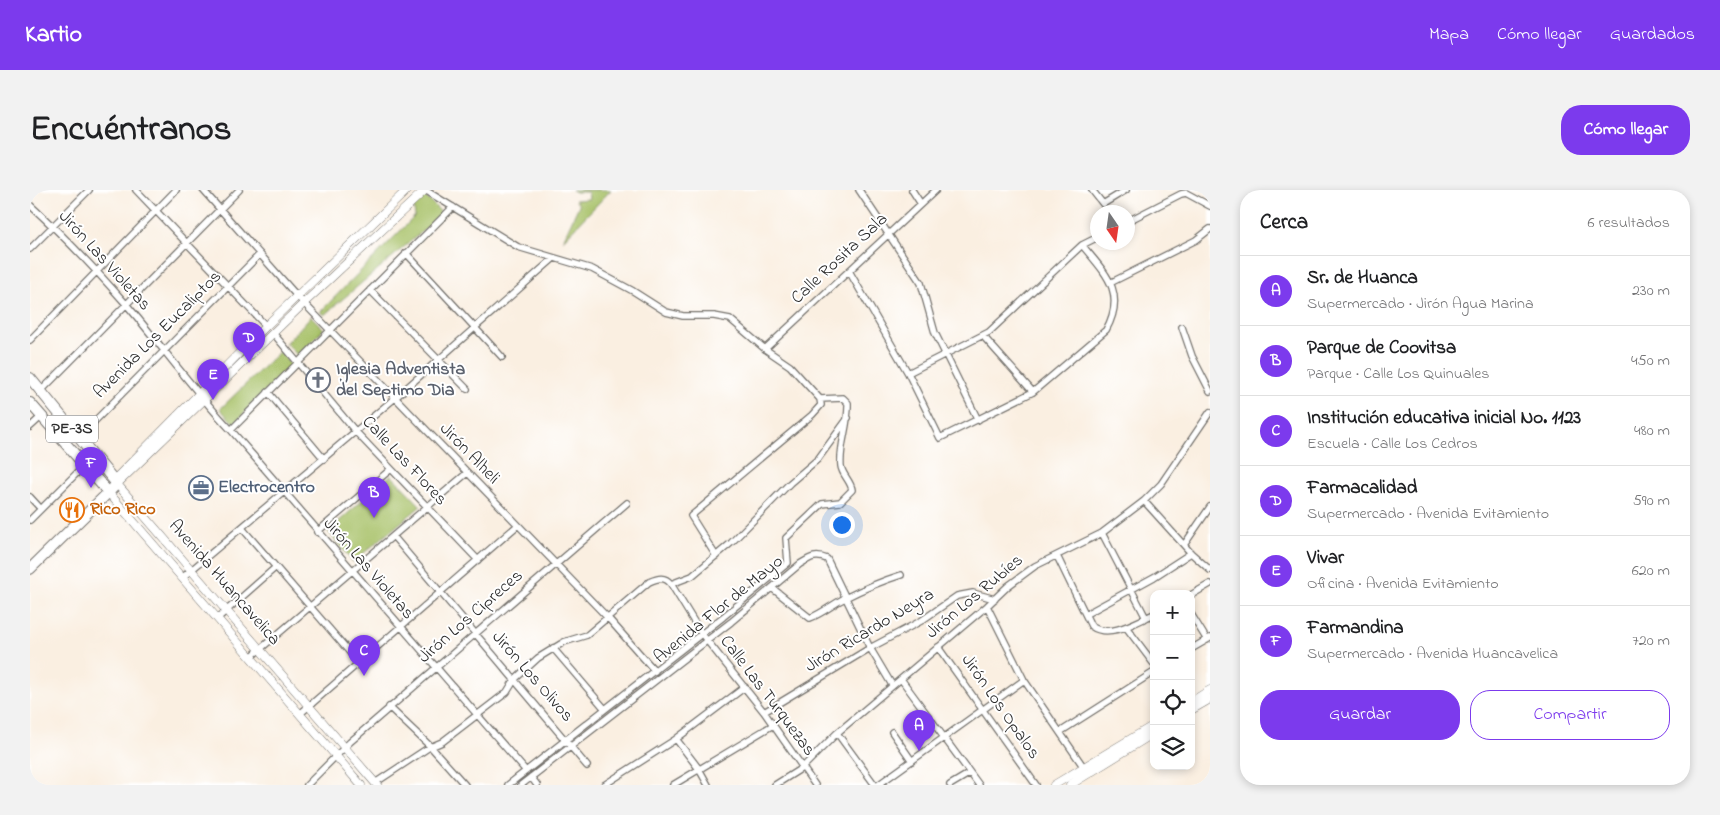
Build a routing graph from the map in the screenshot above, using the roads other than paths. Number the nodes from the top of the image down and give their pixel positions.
1 (89, 190) edge
2 (136, 190) edge
3 (176, 190) edge
4 (203, 190) edge
5 (239, 190) edge
6 (407, 190) edge
7 (425, 190) edge
8 (860, 190) edge
9 (912, 190) edge
10 (936, 190) edge
11 (1092, 190) edge
12 (1126, 190) edge
13 (921, 204) junction
14 (30, 205) edge
15 (1210, 206) edge
16 (453, 207) junction
17 (220, 209) junction
18 (156, 211) junction
19 (1135, 218) edge
20 (53, 226) junction
21 (1210, 229) edge
22 (889, 234) junction
23 (1090, 241) edge
24 (187, 243) junction
25 (1082, 245) junction
26 (30, 249) edge
27 (406, 253) junction
28 (260, 254) junction
29 (554, 258) junction
30 (849, 272) junction
31 (96, 273) junction
32 (1112, 282) junction
33 (228, 286) junction
34 (370, 290) junction
35 (297, 296) junction
36 (304, 303) junction
37 (126, 305) junction
38 (266, 326) junction
39 (1182, 327) dead end
40 (475, 328) junction
41 (329, 330) junction
42 (273, 333) junction
43 (983, 336) junction
44 (30, 340) edge
45 (765, 349) junction
46 (162, 352) junction
47 (944, 355) junction
48 (502, 357) dead end
49 (439, 360) junction
50 (297, 362) junction
51 (908, 373) junction
52 (30, 378) edge
53 (467, 388) dead end
54 (41, 391) junction
55 (1210, 391) edge
56 (268, 392) junction
57 (1033, 392) junction
58 (200, 397) junction
59 (395, 398) junction
60 (821, 400) junction
61 (30, 403) edge
62 (1210, 412) edge
63 (42, 416) junction
64 (849, 417) junction
65 (978, 420) junction
66 (30, 427) edge
67 (231, 430) junction
68 (356, 432) junction
69 (79, 437) junction
70 (324, 459) junction
71 (86, 464) junction
72 (391, 469) junction
73 (467, 472) junction
74 (115, 482) junction
75 (105, 493) junction
76 (283, 493) junction
77 (30, 497) edge
78 (1144, 501) junction
79 (627, 503) dead end
80 (427, 507) junction
81 (1210, 507) edge
82 (41, 509) junction
83 (30, 520) edge
84 (518, 525) junction
85 (242, 528) junction
86 (317, 532) junction
87 (1102, 533) junction
88 (393, 536) junction
89 (1184, 545) junction
90 (1191, 553) junction
91 (716, 556) junction
92 (1057, 556) junction
93 (478, 560) junction
94 (555, 564) junction
95 (276, 567) junction
96 (30, 569) edge
97 (1210, 570) edge
98 (192, 571) junction
99 (351, 572) junction
100 (901, 575) dead end
101 (183, 577) junction
102 (671, 584) junction
103 (1210, 584) edge
104 (772, 588) junction
105 (1131, 589) junction
106 (440, 592) junction
107 (1195, 593) edge
108 (845, 598) junction
109 (995, 599) junction
110 (987, 606) junction
111 (310, 607) junction
112 (226, 612) junction
113 (1086, 614) junction
114 (1150, 616) edge
115 (218, 618) junction
116 (608, 618) junction
117 (1146, 618) junction
118 (1195, 620) edge
119 (1126, 627) junction
120 (400, 628) junction
121 (701, 633) junction
122 (476, 634) junction
123 (1209, 639) edge
124 (707, 640) junction
125 (938, 647) junction
126 (1195, 647) edge
127 (553, 648) junction
128 (870, 648) junction
129 (260, 650) junction
130 (252, 656) junction
131 (1150, 659) edge
132 (359, 663) junction
133 (435, 669) junction
134 (654, 671) junction
135 (1150, 675) edge
136 (515, 679) junction
137 (901, 679) junction
138 (1024, 680) junction
139 (892, 686) junction
140 (745, 687) junction
141 (1210, 690) edge
142 (1195, 699) edge
143 (1210, 699) edge
144 (309, 706) junction
145 (389, 707) junction
146 (1195, 708) edge
147 (605, 709) junction
148 (984, 709) junction
149 (764, 712) junction
150 (301, 713) junction
151 (476, 716) junction
152 (773, 725) junction
153 (1150, 728) edge
154 (892, 732) dead end
155 (1060, 732) junction
156 (837, 733) junction
157 (1150, 736) edge
158 (945, 737) junction
159 (676, 739) junction
160 (567, 740) junction
161 (345, 746) junction
162 (571, 746) junction
163 (431, 747) junction
164 (337, 756) junction
165 (912, 760) junction
166 (587, 766) dead end
167 (802, 768) junction
168 (699, 769) junction
169 (1086, 770) junction
170 (526, 771) junction
171 (970, 773) junction
172 (531, 777) junction
173 (376, 784) edge
174 (307, 785) edge
175 (361, 785) edge
176 (465, 785) edge
177 (508, 785) edge
178 (521, 785) edge
179 (537, 785) edge
180 (604, 785) edge
181 (673, 785) edge
182 (708, 785) edge
183 (775, 785) edge
184 (815, 785) edge
185 (877, 785) edge
186 (950, 785) edge
187 (978, 785) edge
188 (1036, 785) edge
189 (1054, 785) edge
190 (1070, 785) edge

1 - 20 street
2 - 18 street
3 - 18 street
4 - 17 street, Jirón Alheli
5 - 17 street
6 - 35 main road
7 - 16 street
7 - 36 main road
8 - 22 street
9 - 13 street
10 - 13 street, Calle Rosita Sala
11 - 12 street
13 - 22 street, Calle Rosita Sala
14 - 20 street, Jirón Las Violetas
15 - 19 street
16 - 27 street
16 - 29 street
17 - 24 street
17 - 28 street, Jirón Alheli
18 - 24 street
18 - 31 street
20 - 26 street
20 - 31 street, Jirón Las Violetas
21 - 32 street
22 - 30 street, Calle Rosita Sala
22 - 47 street
23 - 25 street
24 - 33 street
24 - 37 street
25 - 32 street
25 - 43 street
27 - 34 street
27 - 40 street
28 - 33 street, Avenida Los Eucaliptos
28 - 35 street, Jirón Alheli
29 - 40 street
29 - 45 street
30 - 45 street, Calle Rosita Sala
30 - 51 street
31 - 37 street, Jirón Las Violetas
31 - 44 street
32 - 57 street
33 - 38 street
33 - 46 street, Avenida Los Eucaliptos
34 - 41 street
34 - 49 street
35 - 36 street, Jirón Alheli
35 - 38 main road
36 - 41 street, Jirón Alheli
36 - 42 main road
37 - 46 street, Jirón Las Violetas
37 - 54 street
38 - 58 main road
39 - 55 street
40 - 48 street
40 - 49 street
41 - 50 street
41 - 59 street, Jirón Alheli
42 - 50 street, Calle Las Flores
42 - 58 main road
43 - 47 street
43 - 57 street
45 - 60 street
46 - 58 street, Jirón Las Violetas
46 - 69 street, Avenida Los Eucaliptos
47 - 51 street
47 - 65 street
49 - 53 street
49 - 59 street
50 - 56 street
50 - 68 street, Calle Las Flores
51 - 65 street
52 - 54 highway, Avenida Huancavelica / PE-3S
54 - 69 highway, Avenida Huancavelica / PE-3S
56 - 67 street
56 - 70 street
57 - 65 street
58 - 67 street, Jirón Las Violetas
58 - 74 main road
59 - 68 street
59 - 73 street, Jirón Alheli
60 - 64 street
60 - 91 street
61 - 63 highway, Avenida Huancavelica / PE-3S
62 - 78 street, Jirón Los Rubíes
63 - 66 street
63 - 71 highway, Avenida Huancavelica / PE-3S
64 - 91 street
64 - 121 street, Avenida Flor de Mayo
67 - 76 street, Jirón Las Violetas
68 - 70 street
68 - 72 street, Calle Las Flores
69 - 74 highway, Avenida Huancavelica / PE-3S
70 - 76 street
71 - 75 highway, Avenida Huancavelica / PE-3S
71 - 82 street
72 - 80 street, Calle Las Flores
72 - 86 street
73 - 80 street
73 - 84 street, Jirón Alheli
74 - 75 highway
74 - 98 main road, Avenida Huancavelica
75 - 96 highway
75 - 101 main road, Avenida Huancavelica
76 - 85 street
76 - 86 street, Jirón Las Violetas
77 - 82 street
78 - 87 street, Jirón Los Rubíes
78 - 89 street
79 - 94 street, Jirón Los Cipreces
80 - 88 street
80 - 93 street, Calle Las Flores
81 - 89 street
82 - 83 street
84 - 93 street
84 - 94 street, Jirón Alheli
85 - 95 street
85 - 98 street
86 - 99 street, Jirón Las Violetas
87 - 92 street, Jirón Los Rubíes
87 - 105 street
88 - 99 street
88 - 106 street, Jirón Los Olivos
89 - 90 street
90 - 97 street
90 - 105 street
91 - 102 street
92 - 109 street, Jirón Los Rubíes
92 - 113 street
93 - 106 street
94 - 116 street, Jirón Alheli
94 - 122 street, Jirón Los Cipreces
95 - 111 street
95 - 112 street
98 - 101 street
98 - 112 main road, Avenida Huancavelica
99 - 111 street
99 - 120 street, Jirón Las Violetas
100 - 108 street
101 - 115 main road, Avenida Huancavelica
102 - 116 street, Calle Las Turquezas
102 - 121 street, Calle Las Turquezas
103 - 107 street
104 - 108 street
104 - 108 street, Avenida Flor de Mayo
104 - 124 street, Avenida Flor de Mayo
105 - 113 street
105 - 117 street
106 - 120 street
106 - 122 street, Jirón Los Olivos
108 - 128 street, Avenida Flor de Mayo
109 - 110 street, Jirón Los Rubíes
109 - 128 street, Jirón Ricardo Neyra
110 - 125 street, Jirón Los Rubíes
110 - 138 street
111 - 129 street
111 - 132 street
112 - 115 street
112 - 129 main road, Avenida Huancavelica
113 - 119 street
114 - 117 street
115 - 130 main road, Avenida Huancavelica
116 - 127 street
116 - 134 street, Jirón Alheli
117 - 119 street
118 - 123 street
119 - 131 street
120 - 132 street
120 - 133 street, Jirón Las Violetas
121 - 124 street, Calle Las Turquezas
121 - 134 street, Avenida Flor de Mayo
122 - 133 street, Jirón Los Cipreces
122 - 136 street, Jirón Los Olivos
123 - 126 street
124 - 140 street, Calle Las Turquezas
124 - 162 street, Avenida Flor de Mayo
125 - 137 street, Jirón Los Rubíes
125 - 148 street, Jirón Los Opalos
127 - 136 street
127 - 147 street
128 - 139 street, Avenida Flor de Mayo
128 - 149 street, Jirón Ricardo Neyra
129 - 130 street
129 - 144 main road, Avenida Huancavelica
130 - 150 main road, Avenida Huancavelica
132 - 144 street
133 - 145 street, Jirón Los Cipreces
133 - 151 street, Jirón Las Violetas
134 - 147 street, Avenida Flor de Mayo
135 - 155 street
136 - 151 street
136 - 160 street, Jirón Los Olivos
137 - 139 street, Jirón Los Rubíes
137 - 158 street
138 - 148 street
138 - 155 street
139 - 156 street, Jirón Los Rubíes
140 - 149 street, Calle Las Turquezas
140 - 159 street
141 - 142 main road
143 - 146 main road
144 - 150 street
144 - 161 main road, Avenida Huancavelica
145 - 161 street, Jirón Los Cipreces
145 - 163 street
147 - 160 street, Avenida Flor de Mayo
148 - 158 street
148 - 188 street, Jirón Los Opalos
149 - 152 street, Calle Las Turquezas
150 - 164 main road, Avenida Huancavelica
151 - 163 street
151 - 170 street, Jirón Las Violetas
152 - 167 street, Calle Las Turquezas
152 - 168 street
153 - 169 main road
154 - 165 street
155 - 169 street
156 - 167 street, Jirón Los Rubíes
156 - 185 street
157 - 169 main road
158 - 165 street
158 - 171 street
159 - 168 street
159 - 180 street
160 - 162 street, Jirón Los Olivos
160 - 170 street, Avenida Flor de Mayo
161 - 164 street, Jirón Los Cipreces
161 - 173 main road, Avenida Huancavelica
162 - 166 street, Jirón Los Olivos
162 - 172 street, Avenida Flor de Mayo
163 - 173 street
163 - 176 street
164 - 174 street, Jirón Los Cipreces
164 - 175 main road, Avenida Huancavelica
165 - 185 street
167 - 183 street, Jirón Los Rubíes
167 - 184 street, Calle Las Turquezas
168 - 181 street
168 - 182 street
169 - 189 main road
169 - 190 main road
170 - 177 street, Avenida Flor de Mayo
171 - 186 street
171 - 187 street
172 - 178 street, Avenida Flor de Mayo
172 - 179 street

